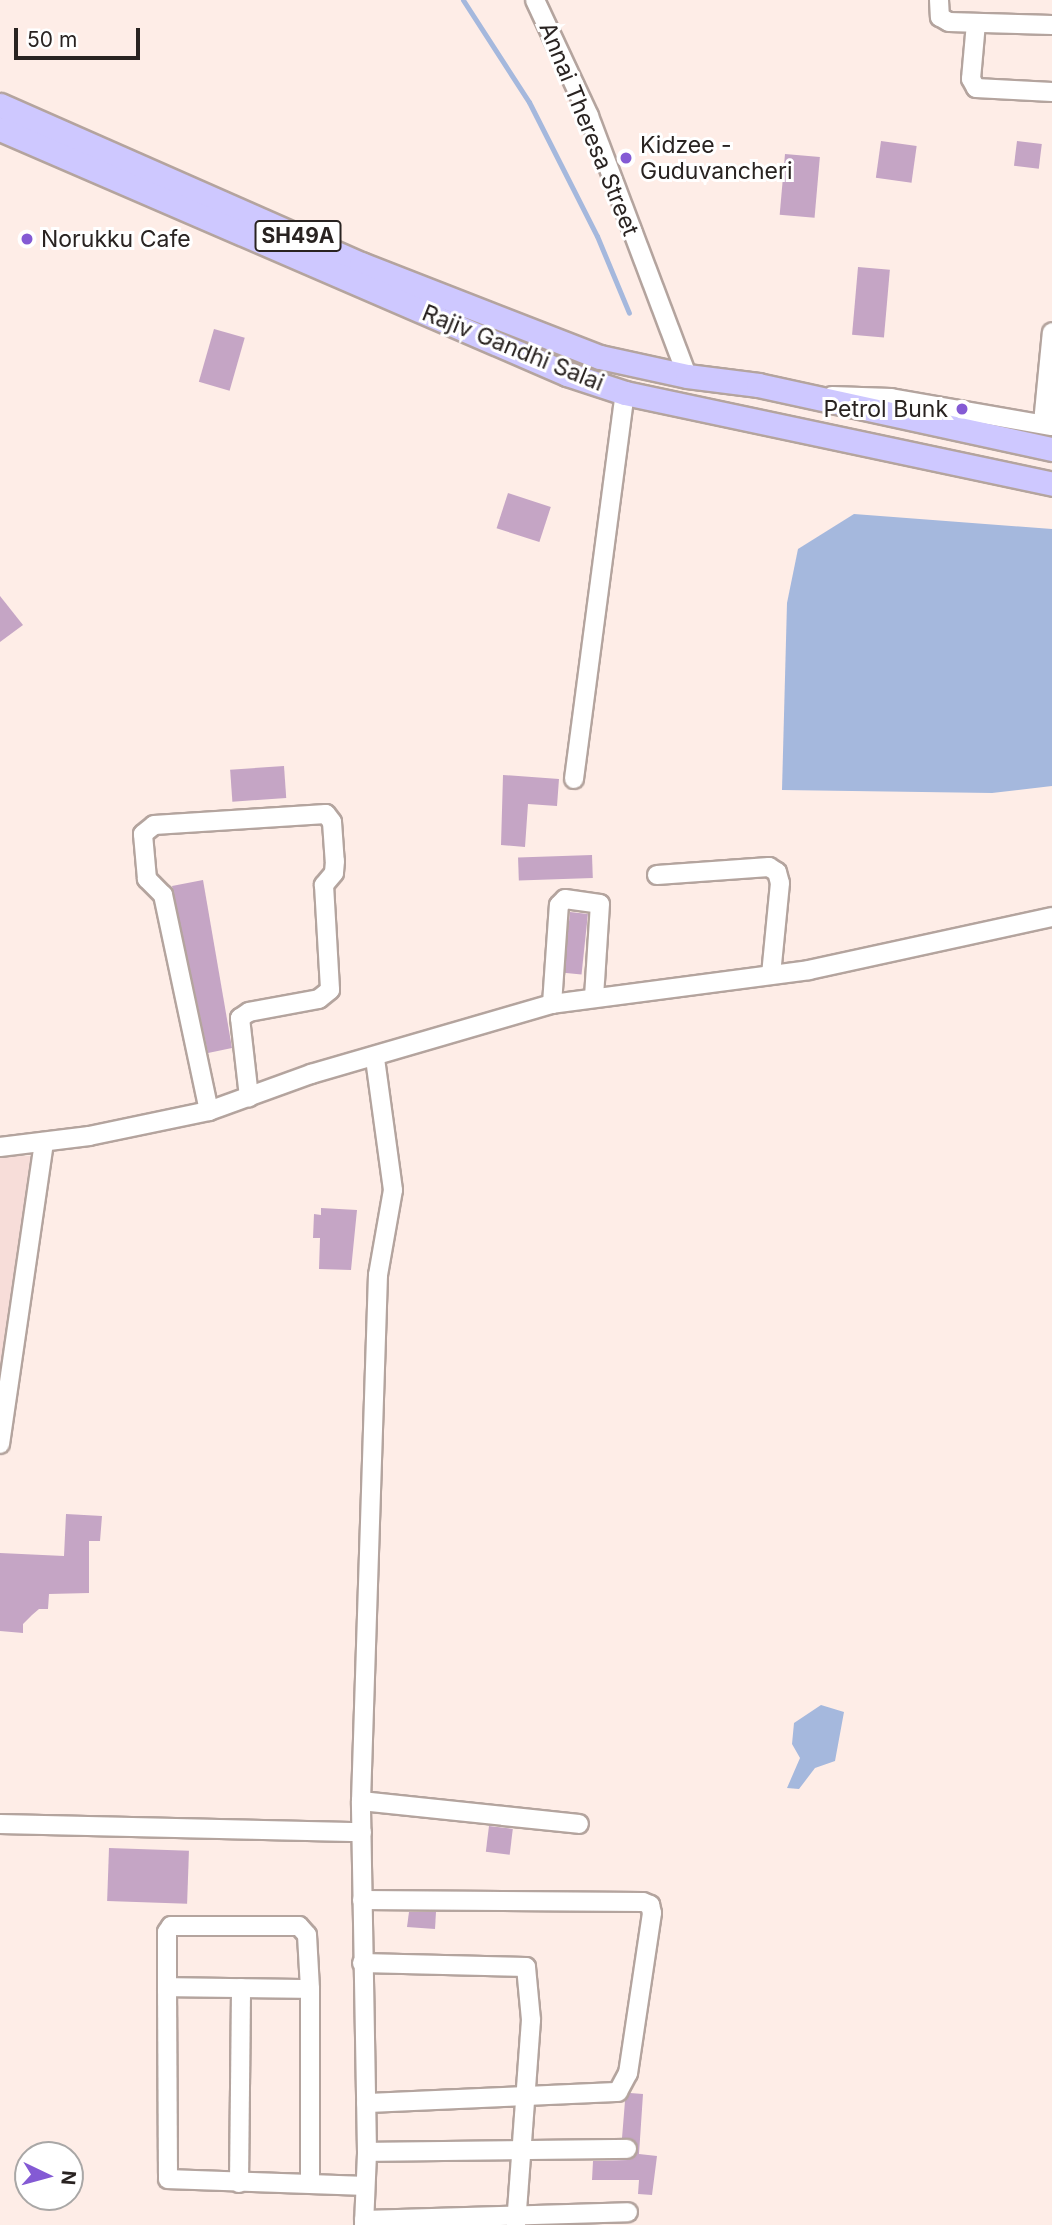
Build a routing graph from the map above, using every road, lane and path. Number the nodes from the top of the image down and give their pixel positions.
1 (535, 0) edge
2 (939, 0) edge
3 (976, 23) junction
4 (1052, 25) edge
5 (1052, 92) edge
6 (0, 105) edge
7 (0, 130) edge
8 (346, 268) junction
9 (1052, 332) edge
10 (687, 376) junction
11 (610, 388) junction
12 (818, 398) junction
13 (1048, 424) edge
14 (1052, 449) edge
15 (1052, 484) edge
16 (574, 779) dead end
17 (657, 876) dead end
18 (1052, 917) edge
19 (771, 974) junction
20 (594, 997) junction
21 (552, 1004) junction
22 (375, 1058) junction
23 (249, 1097) junction
24 (209, 1111) junction
25 (44, 1142) junction
26 (0, 1147) edge
27 (0, 1444) edge
28 (361, 1801) junction
29 (0, 1824) edge
30 (579, 1824) dead end
31 (362, 1832) junction
32 (362, 1900) junction
33 (362, 1963) junction
34 (167, 1987) junction
35 (241, 1989) junction
36 (310, 1989) junction
37 (524, 2098) junction
38 (366, 2103) junction
39 (520, 2149) junction
40 (627, 2149) dead end
41 (367, 2152) junction
42 (239, 2183) junction
43 (310, 2183) junction
44 (365, 2186) junction
45 (628, 2212) dead end
46 (516, 2220) edge
47 (364, 2222) edge

1 - 10 street, Annai Theresa Street
2 - 3 street
3 - 4 street
3 - 5 street
6 - 8 main road, Rajiv Gandhi Salai / SH49A
7 - 8 main road, Rajiv Gandhi Salai / SH49A
8 - 10 main road, Rajiv Gandhi Salai / SH49A
8 - 11 main road, Rajiv Gandhi Salai / SH49A
9 - 13 street
10 - 12 main road, Rajiv Gandhi Salai / SH49A
11 - 15 main road, Rajiv Gandhi Salai / SH49A
11 - 16 street
12 - 13 street
12 - 14 main road, Rajiv Gandhi Salai / SH49A
17 - 19 street
18 - 19 street
19 - 20 street
20 - 21 street
20 - 21 street
21 - 22 street
22 - 23 street
22 - 28 street
23 - 24 street
23 - 24 street
24 - 25 street
25 - 26 street
25 - 27 street
28 - 30 street
28 - 31 street
29 - 31 street
31 - 32 street
32 - 33 street
32 - 37 street
33 - 37 street
33 - 38 street
34 - 35 street
34 - 36 street
34 - 42 street
35 - 36 street
35 - 42 street
36 - 43 street
37 - 38 street
37 - 39 street
38 - 41 street
39 - 40 street
39 - 41 street
39 - 46 street
41 - 44 street
42 - 43 street
43 - 44 street
44 - 47 street
45 - 46 street
46 - 47 street

